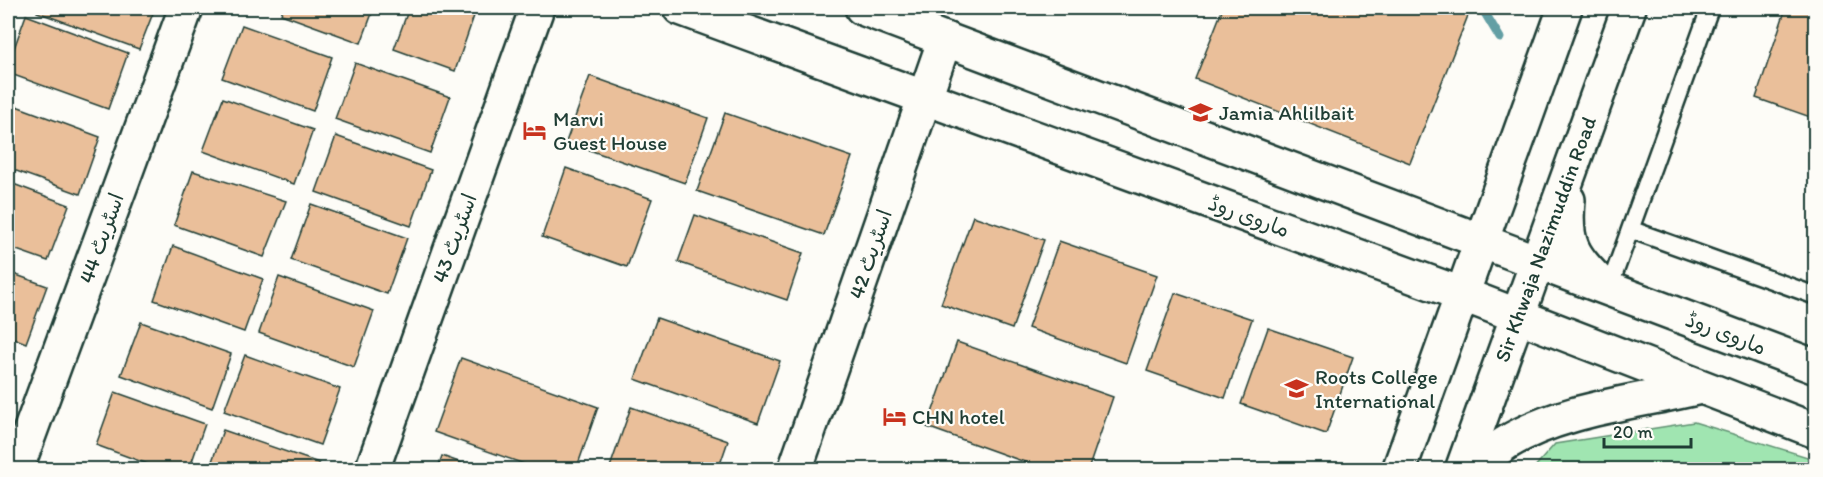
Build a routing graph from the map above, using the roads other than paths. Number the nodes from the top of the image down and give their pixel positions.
1 (186, 8) edge
2 (537, 8) edge
3 (680, 8) edge
4 (862, 8) edge
5 (1565, 8) edge
6 (1629, 8) edge
7 (1710, 8) edge
8 (945, 39) junction
9 (926, 97) junction
10 (1570, 168) junction
11 (1632, 230) junction
12 (1483, 242) junction
13 (1539, 262) junction
14 (1606, 287) junction
15 (1464, 295) junction
16 (1815, 296) edge
17 (1517, 318) junction
18 (1815, 367) edge
19 (1700, 387) junction
20 (1815, 431) edge
21 (16, 470) edge
22 (372, 470) edge
23 (795, 470) edge
24 (1399, 470) edge
25 (1462, 470) edge
26 (1473, 470) edge

1 - 21 street, اسٹریٹ 44
2 - 22 street, اسٹریٹ 43
3 - 9 street, ماروی روڈ
4 - 8 street, ماروی روڈ
5 - 12 street
6 - 10 street, Sir Khwaja Nazimuddin Road
7 - 11 lane
8 - 9 street, اسٹریٹ 42
8 - 12 street, ماروی روڈ
9 - 15 street, ماروی روڈ
9 - 23 street, اسٹریٹ 42
10 - 13 street, Sir Khwaja Nazimuddin Road
10 - 14 street
11 - 14 lane
11 - 16 lane
12 - 13 street, ماروی روڈ
12 - 15 street
13 - 14 street, ماروی روڈ
13 - 17 street, Sir Khwaja Nazimuddin Road
14 - 18 street, ماروی روڈ
15 - 17 street, ماروی روڈ
15 - 24 street
17 - 19 street, ماروی روڈ
17 - 25 street, Sir Khwaja Nazimuddin Road
19 - 20 street, ماروی روڈ
19 - 26 street

